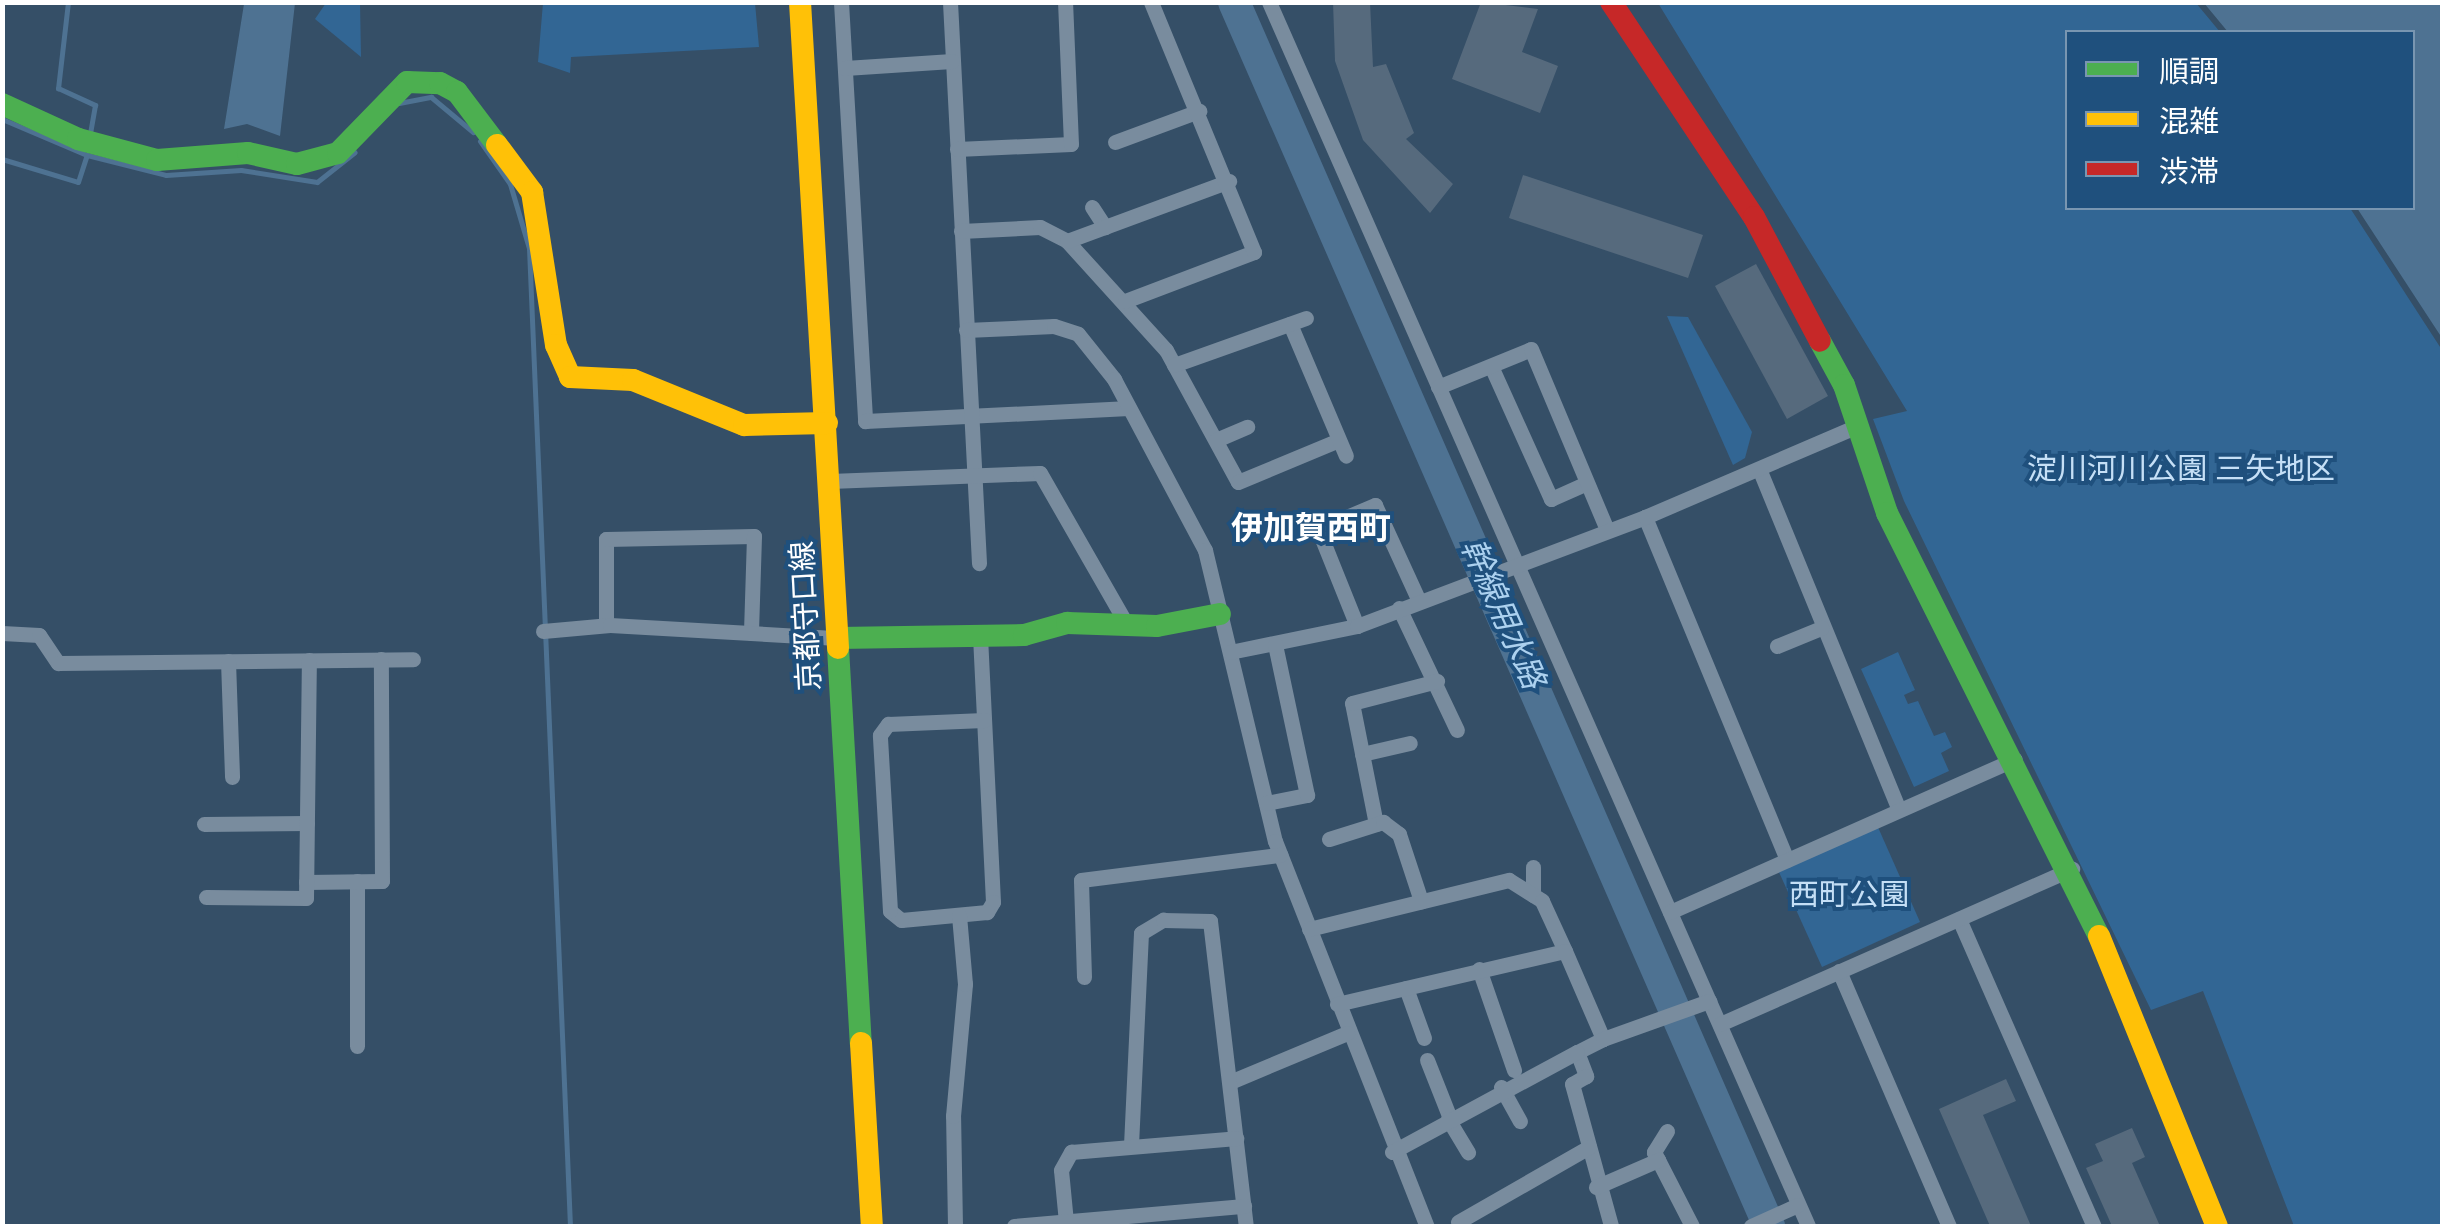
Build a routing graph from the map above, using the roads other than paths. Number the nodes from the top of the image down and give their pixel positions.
1 (800, 2) edge
2 (841, 2) edge
3 (950, 2) edge
4 (1065, 2) edge
5 (1151, 2) edge
6 (1270, 2) edge
7 (1611, 2) edge
8 (952, 61) junction
9 (845, 68) junction
10 (2, 104) edge
11 (1199, 111) junction
12 (1142, 132) junction
13 (1115, 142) dead end
14 (957, 149) junction
15 (1148, 150) dead end
16 (1229, 181) junction
17 (1092, 207) dead end
18 (1105, 226) junction
19 (961, 231) junction
20 (1067, 240) junction
21 (1126, 301) junction
22 (1306, 318) dead end
23 (1290, 324) junction
24 (966, 330) junction
25 (1174, 365) junction
26 (1491, 366) junction
27 (1438, 388) junction
28 (1129, 408) junction
29 (970, 416) junction
30 (826, 423) junction
31 (1857, 426) junction
32 (1247, 427) dead end
33 (1216, 440) junction
34 (1339, 440) junction
35 (1346, 456) dead end
36 (1760, 471) junction
37 (974, 475) junction
38 (830, 481) junction
39 (1587, 483) junction
40 (1645, 518) junction
41 (1607, 530) junction
42 (1514, 562) junction
43 (979, 563) dead end
44 (1418, 600) junction
45 (1399, 608) junction
46 (1220, 614) junction
47 (1126, 623) junction
48 (606, 625) junction
49 (1356, 626) junction
50 (1820, 628) junction
51 (543, 631) dead end
52 (2, 633) edge
53 (751, 634) junction
54 (980, 636) junction
55 (838, 638) junction
56 (1275, 644) junction
57 (1776, 646) dead end
58 (1230, 652) junction
59 (381, 659) junction
60 (414, 659) dead end
61 (309, 660) junction
62 (228, 661) junction
63 (1437, 681) junction
64 (984, 720) junction
65 (1457, 730) dead end
66 (1410, 743) dead end
67 (1362, 754) junction
68 (2015, 758) junction
69 (232, 777) dead end
70 (1266, 803) junction
71 (1899, 810) junction
72 (307, 823) junction
73 (204, 824) dead end
74 (1376, 824) junction
75 (1329, 839) dead end
76 (1280, 855) junction
77 (1787, 860) junction
78 (1533, 867) dead end
79 (2072, 870) junction
80 (357, 881) junction
81 (306, 882) junction
82 (1533, 895) junction
83 (206, 897) dead end
84 (1421, 901) junction
85 (1670, 912) junction
86 (959, 915) junction
87 (1959, 919) junction
88 (1310, 928) junction
89 (1565, 950) junction
90 (1479, 969) junction
91 (1840, 971) junction
92 (1084, 977) dead end
93 (1406, 988) junction
94 (1709, 1000) junction
95 (1337, 1004) junction
96 (1720, 1024) junction
97 (1347, 1033) junction
98 (1424, 1038) dead end
99 (1602, 1039) junction
100 (358, 1046) dead end
101 (1577, 1052) junction
102 (1427, 1060) dead end
103 (1514, 1070) dead end
104 (1230, 1082) junction
105 (1502, 1088) junction
106 (1449, 1118) junction
107 (1520, 1120) dead end
108 (1666, 1131) dead end
109 (1236, 1138) junction
110 (1131, 1145) junction
111 (1589, 1147) junction
112 (1392, 1152) junction
113 (1468, 1152) dead end
114 (1658, 1160) junction
115 (1514, 1165) dead end
116 (1525, 1182) junction
117 (1596, 1187) junction
118 (1244, 1206) junction
119 (1798, 1206) junction
120 (1066, 1222) junction
121 (1458, 1222) dead end
122 (872, 1226) edge
123 (955, 1226) edge
124 (1014, 1226) edge
125 (1246, 1226) edge
126 (1427, 1226) edge
127 (1611, 1226) edge
128 (1692, 1226) edge
129 (1751, 1226) edge
130 (1808, 1226) edge
131 (1949, 1226) edge
132 (2094, 1226) edge
133 (2218, 1226) edge

1 - 30 street, 京都守口線
2 - 9 street
3 - 8 street
4 - 14 street
5 - 11 street
6 - 27 street
7 - 31 street
8 - 9 street
8 - 14 street
9 - 29 street
10 - 30 street
11 - 12 street
11 - 16 street
12 - 13 street
12 - 15 street
14 - 19 street
16 - 18 street
16 - 21 street
17 - 18 street
18 - 20 street
19 - 20 street
19 - 24 street
20 - 21 street
21 - 25 street
22 - 23 street
23 - 25 street
23 - 34 street
24 - 28 street
24 - 29 street
25 - 33 street
26 - 27 street
26 - 39 street
26 - 39 street
27 - 42 street
28 - 29 street
28 - 46 street
29 - 37 street
30 - 38 street, 京都守口線
31 - 36 street
31 - 68 street
32 - 33 street
33 - 34 street
34 - 35 street
36 - 40 street
36 - 50 street
37 - 38 street
37 - 43 street
37 - 47 street
38 - 55 street, 京都守口線
39 - 41 street
40 - 41 street
40 - 77 street
41 - 42 street
42 - 44 street
42 - 85 street
44 - 45 street
44 - 49 street
45 - 49 street
45 - 63 street
46 - 47 street
46 - 58 street
47 - 54 street
48 - 51 street
48 - 53 street
48 - 53 street
49 - 56 street
50 - 57 street
50 - 71 street
52 - 62 street
53 - 55 street
54 - 55 street
54 - 64 street
55 - 122 street, 京都守口線
56 - 58 street
56 - 70 street
58 - 70 street
59 - 60 street
59 - 61 street
59 - 80 street
61 - 62 street
61 - 72 street
62 - 69 street
63 - 65 street
63 - 67 street
64 - 86 street
64 - 86 street
66 - 67 street
67 - 74 street
68 - 71 street
68 - 79 street
70 - 76 street
71 - 77 street
72 - 73 street
72 - 81 street
74 - 75 street
74 - 84 street
76 - 88 street
76 - 92 street
77 - 85 street
78 - 82 street
79 - 87 street
79 - 133 street
80 - 81 street
80 - 100 street
81 - 83 street
82 - 84 street
82 - 89 street
84 - 88 street
85 - 94 street
86 - 123 street
87 - 91 street
87 - 132 street
88 - 95 street
89 - 90 street
89 - 99 street
90 - 93 street
90 - 103 street
91 - 96 street
91 - 131 street
93 - 95 street
93 - 98 street
94 - 96 street
94 - 99 street
95 - 97 street
96 - 119 street
97 - 104 street
97 - 112 street
99 - 101 street
101 - 105 street
101 - 111 street
102 - 106 street
104 - 109 street
104 - 110 street
105 - 106 street
105 - 107 street
106 - 112 street
106 - 113 street
108 - 114 street
109 - 110 street
109 - 118 street
110 - 120 street
111 - 116 street
111 - 117 street
112 - 126 street
114 - 117 street
114 - 128 street
115 - 116 street
116 - 121 street
117 - 127 street
118 - 120 street
118 - 125 street
119 - 129 street
119 - 130 street
120 - 124 street

